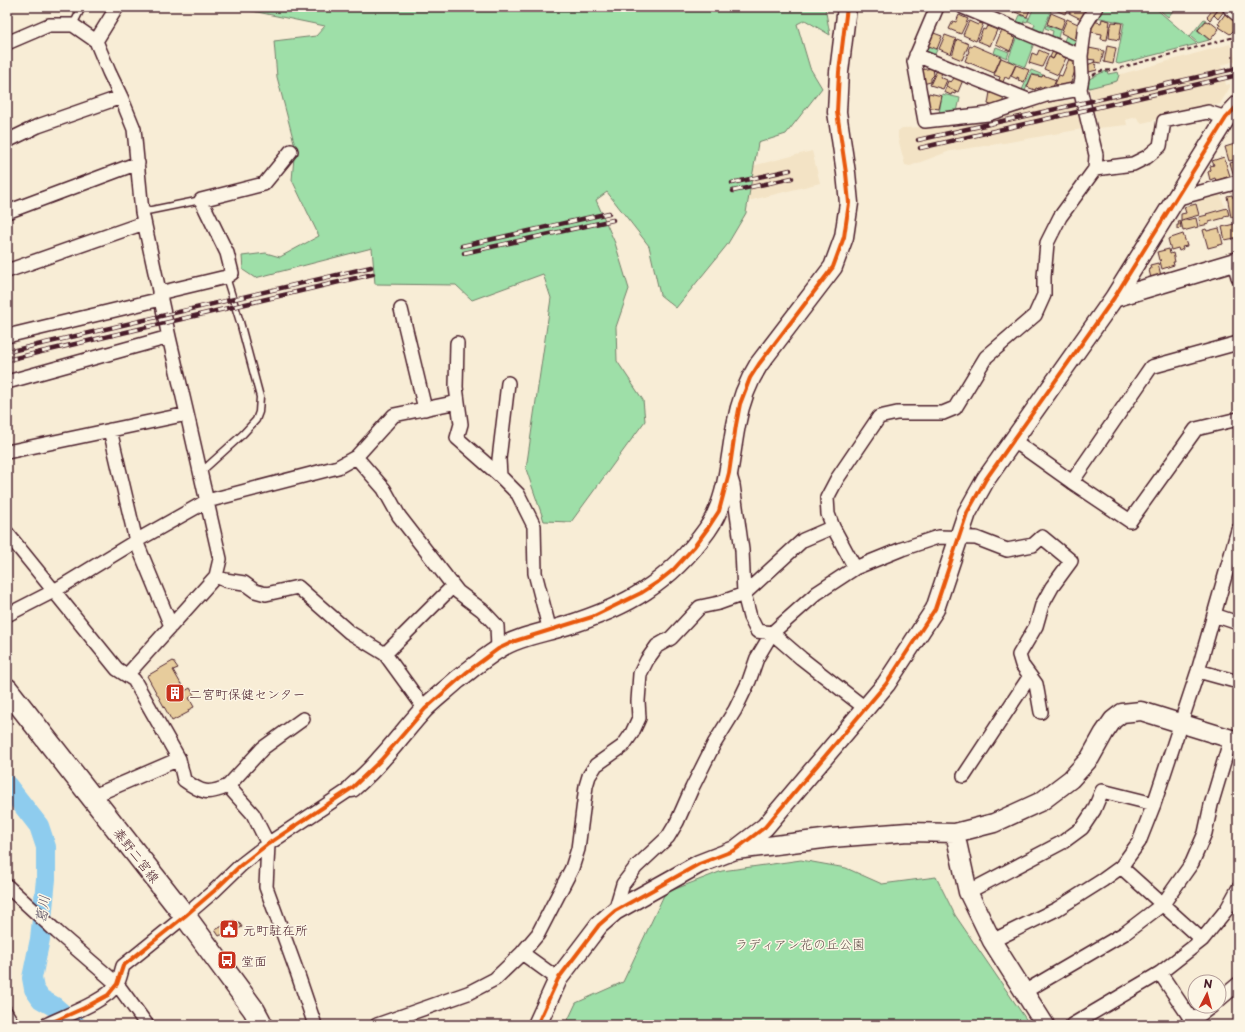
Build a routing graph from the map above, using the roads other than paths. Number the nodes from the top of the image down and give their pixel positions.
1 (82, 7) edge
2 (117, 7) edge
3 (847, 7) edge
4 (936, 7) edge
5 (963, 7) edge
6 (1096, 7) edge
7 (1232, 7) edge
8 (1238, 12) edge
9 (73, 25) junction
10 (96, 41) junction
11 (7, 43) edge
12 (916, 55) junction
13 (1081, 56) junction
14 (1081, 84) junction
15 (121, 97) junction
16 (1028, 100) junction
17 (1238, 105) edge
18 (1226, 118) junction
19 (7, 141) edge
20 (291, 151) dead end
21 (138, 163) junction
22 (1095, 169) junction
23 (1238, 182) edge
24 (1175, 199) junction
25 (201, 200) junction
26 (7, 212) edge
27 (143, 218) junction
28 (1237, 267) edge
29 (7, 271) edge
30 (226, 277) junction
31 (160, 296) junction
32 (1114, 298) junction
33 (401, 309) dead end
34 (7, 336) edge
35 (168, 337) junction
36 (457, 343) dead end
37 (1238, 343) edge
38 (7, 382) edge
39 (508, 383) dead end
40 (458, 402) junction
41 (425, 409) junction
42 (187, 414) junction
43 (1238, 418) edge
44 (110, 430) junction
45 (1013, 440) junction
46 (7, 452) edge
47 (356, 457) junction
48 (201, 472) junction
49 (729, 473) junction
50 (500, 476) junction
51 (1072, 482) junction
52 (207, 501) junction
53 (832, 527) junction
54 (1238, 530) edge
55 (7, 533) edge
56 (959, 538) junction
57 (136, 541) junction
58 (1233, 567) edge
59 (855, 568) junction
60 (216, 576) junction
61 (454, 586) junction
62 (54, 591) junction
63 (744, 594) junction
64 (7, 615) edge
65 (1214, 615) junction
66 (1238, 622) edge
67 (172, 626) junction
68 (550, 630) junction
69 (772, 633) junction
70 (498, 649) junction
71 (385, 654) junction
72 (1198, 671) junction
73 (127, 675) junction
74 (1030, 676) junction
75 (1238, 682) edge
76 (7, 689) edge
77 (866, 708) junction
78 (424, 709) junction
79 (1041, 712) dead end
80 (303, 719) dead end
81 (1181, 724) junction
82 (1234, 739) edge
83 (179, 759) junction
84 (964, 776) dead end
85 (228, 786) junction
86 (352, 788) joint
87 (91, 797) junction
88 (1154, 804) junction
89 (955, 833) junction
90 (268, 844) junction
91 (735, 850) junction
92 (1121, 867) junction
93 (7, 886) edge
94 (1238, 888) edge
95 (968, 892) junction
96 (1163, 904) junction
97 (615, 911) junction
98 (185, 916) junction
99 (1202, 940) junction
100 (992, 941) junction
101 (522, 953) junction
102 (1160, 973) junction
103 (558, 979) junction
104 (117, 984) junction
105 (1238, 984) edge
106 (1024, 992) junction
107 (1227, 993) edge
108 (7, 1008) edge
109 (1203, 1014) edge
110 (50, 1023) edge
111 (1191, 1024) edge
112 (17, 1025) edge
113 (147, 1025) edge
114 (262, 1025) edge
115 (315, 1025) edge
116 (377, 1025) edge
117 (537, 1025) edge
118 (1045, 1025) edge
119 (1072, 1025) edge

1 - 9 lane
2 - 10 street
3 - 49 street
4 - 12 street
5 - 13 street
6 - 13 street
7 - 8 street
9 - 10 street
9 - 11 street
10 - 15 street
12 - 16 street
12 - 16 street
13 - 14 street
14 - 16 street
14 - 22 street
15 - 19 street
15 - 21 street
17 - 18 street
18 - 22 street
18 - 24 street
20 - 25 street
21 - 26 street
21 - 27 street
22 - 53 street
23 - 24 street
24 - 32 street
25 - 27 lane
25 - 30 street
27 - 29 street
27 - 31 street
28 - 32 street
30 - 31 street
30 - 48 lane
31 - 34 street
31 - 35 street
32 - 45 street
33 - 41 street
35 - 38 street
35 - 42 street
36 - 40 street
37 - 51 street
39 - 50 street
40 - 41 street
40 - 50 street
41 - 47 street
42 - 44 street
42 - 48 street
43 - 51 street
44 - 46 street
44 - 57 street
45 - 51 street
45 - 56 street
47 - 52 street
47 - 61 street
48 - 52 street
49 - 63 street
49 - 68 street
50 - 68 street
52 - 57 street
52 - 60 street
53 - 59 street
53 - 63 street
54 - 58 street
55 - 62 street
56 - 59 street
56 - 74 street
56 - 77 street
57 - 62 street
57 - 67 street
58 - 65 street
59 - 69 street
60 - 67 street
60 - 71 street
61 - 70 street
61 - 71 street
62 - 64 street
62 - 73 street
63 - 69 street
63 - 101 street
65 - 66 street
65 - 72 street
67 - 73 street
68 - 70 street
69 - 77 street
69 - 97 street
70 - 78 street
71 - 78 street
72 - 75 street
72 - 81 street
73 - 83 street
74 - 79 street
74 - 84 street
76 - 87 main road, 秦野二宮線
77 - 91 street
78 - 86 street
80 - 85 street
81 - 82 street
81 - 88 street
81 - 89 street
82 - 96 street
83 - 85 street
83 - 87 street
85 - 90 street
86 - 90 street
87 - 98 main road, 秦野二宮線
88 - 92 street
88 - 95 street
89 - 91 street
89 - 95 street
90 - 98 street
90 - 115 street
91 - 97 street
92 - 96 street
92 - 100 street
93 - 104 street
94 - 99 street
95 - 100 street
96 - 99 street
96 - 106 street
97 - 103 street
98 - 104 street
98 - 114 main road, 秦野二宮線
99 - 102 street
100 - 106 street
101 - 103 street
101 - 116 street
102 - 111 street
102 - 119 street
103 - 117 street
104 - 110 street
104 - 113 street
105 - 107 street
106 - 118 street
108 - 112 lane
109 - 111 street

